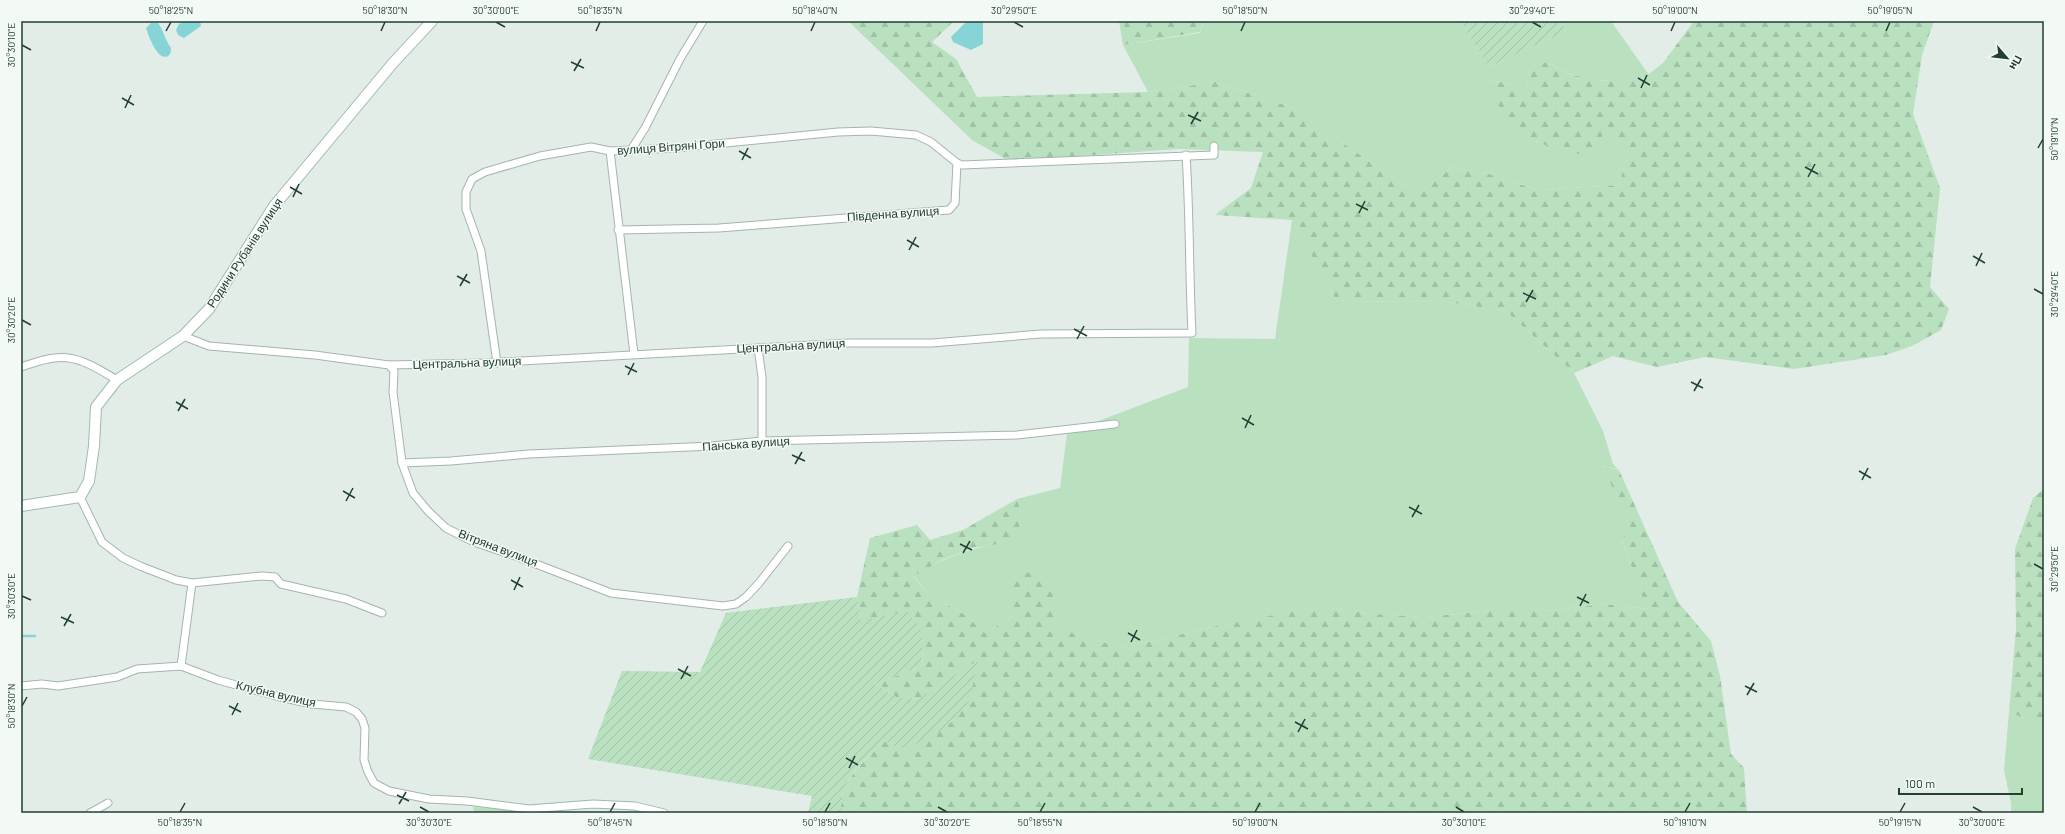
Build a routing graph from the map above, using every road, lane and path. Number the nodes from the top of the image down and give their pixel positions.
1 (432, 21) edge
2 (703, 21) edge
3 (1214, 146) dead end
4 (631, 150) junction
5 (610, 151) junction
6 (1186, 155) junction
7 (957, 163) junction
8 (618, 230) junction
9 (183, 336) junction
10 (758, 348) junction
11 (634, 354) junction
12 (497, 363) junction
13 (389, 365) junction
14 (21, 367) edge
15 (117, 380) junction
16 (1115, 424) dead end
17 (762, 441) junction
18 (402, 463) junction
19 (80, 497) junction
20 (21, 506) edge
21 (788, 546) dead end
22 (192, 583) junction
23 (382, 613) dead end
24 (182, 666) junction
25 (21, 686) edge
26 (108, 803) dead end
27 (90, 813) edge
28 (664, 813) edge

1 - 9 street, Родини Рубанів вулиця
2 - 4 street
3 - 6 street
4 - 5 street, вулиця Вітряні Гори
4 - 7 street, вулиця Вітряні Гори
5 - 8 street
5 - 12 street, вулиця Вітряні Гори
6 - 7 street
6 - 10 street, Центральна вулиця
7 - 8 street, Південна вулиця
8 - 11 street
9 - 13 street
9 - 15 street, Родини Рубанів вулиця
10 - 11 street, Центральна вулиця
10 - 17 street
11 - 12 street, Центральна вулиця
12 - 13 street, Центральна вулиця
13 - 18 street, Вітряна вулиця
14 - 15 street
15 - 19 street, Родини Рубанів вулиця
16 - 17 street, Панська вулиця
17 - 18 street, Панська вулиця
18 - 21 street, Вітряна вулиця
19 - 20 street
19 - 22 street
22 - 23 street
22 - 24 street
24 - 25 street, Клубна вулиця
24 - 28 street, Клубна вулиця
26 - 27 street

